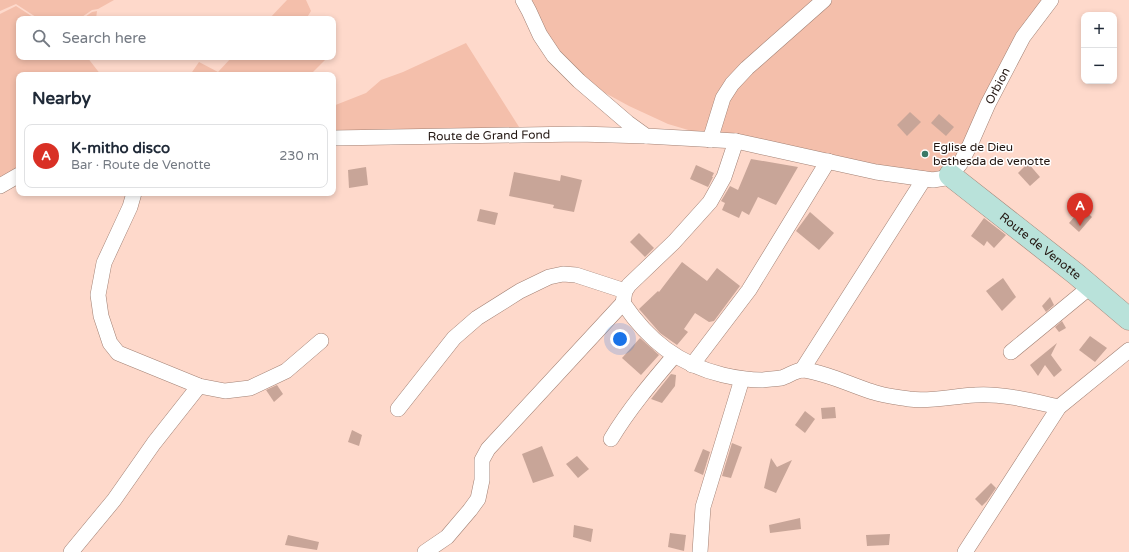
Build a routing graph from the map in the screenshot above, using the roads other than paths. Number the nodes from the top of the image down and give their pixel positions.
1 (523, 0) edge
2 (824, 0) edge
3 (1051, 0) edge
4 (646, 136) junction
5 (336, 138) edge
6 (710, 140) junction
7 (736, 141) junction
8 (828, 161) junction
9 (950, 175) junction
10 (16, 177) edge
11 (924, 179) junction
12 (0, 186) edge
13 (133, 196) edge
14 (1090, 287) junction
15 (624, 297) junction
16 (1129, 319) edge
17 (321, 341) dead end
18 (1129, 350) edge
19 (1011, 352) dead end
20 (674, 356) junction
21 (692, 365) junction
22 (802, 370) junction
23 (742, 379) junction
24 (199, 386) junction
25 (1059, 407) junction
26 (398, 409) dead end
27 (611, 439) dead end
28 (71, 552) edge
29 (425, 552) edge
30 (700, 552) edge
31 (965, 552) edge

1 - 4 street
2 - 6 street
3 - 9 street, Orbion
4 - 5 street, Route de Grand Fond
4 - 6 street, Route de Grand Fond
6 - 7 street, Route de Grand Fond
7 - 8 street, Route de Grand Fond
7 - 15 street
8 - 11 street, Route de Grand Fond
8 - 21 street
9 - 11 street, Route de Grand Fond
9 - 14 street, Route de Venotte
10 - 12 street
11 - 22 street
13 - 24 street
14 - 16 street, Route de Venotte
14 - 19 street
15 - 20 street
15 - 26 street
15 - 29 street
17 - 24 street
18 - 25 street
20 - 21 street
20 - 27 street
21 - 23 street
22 - 23 street
22 - 25 street
23 - 30 street
24 - 28 street
25 - 31 street

